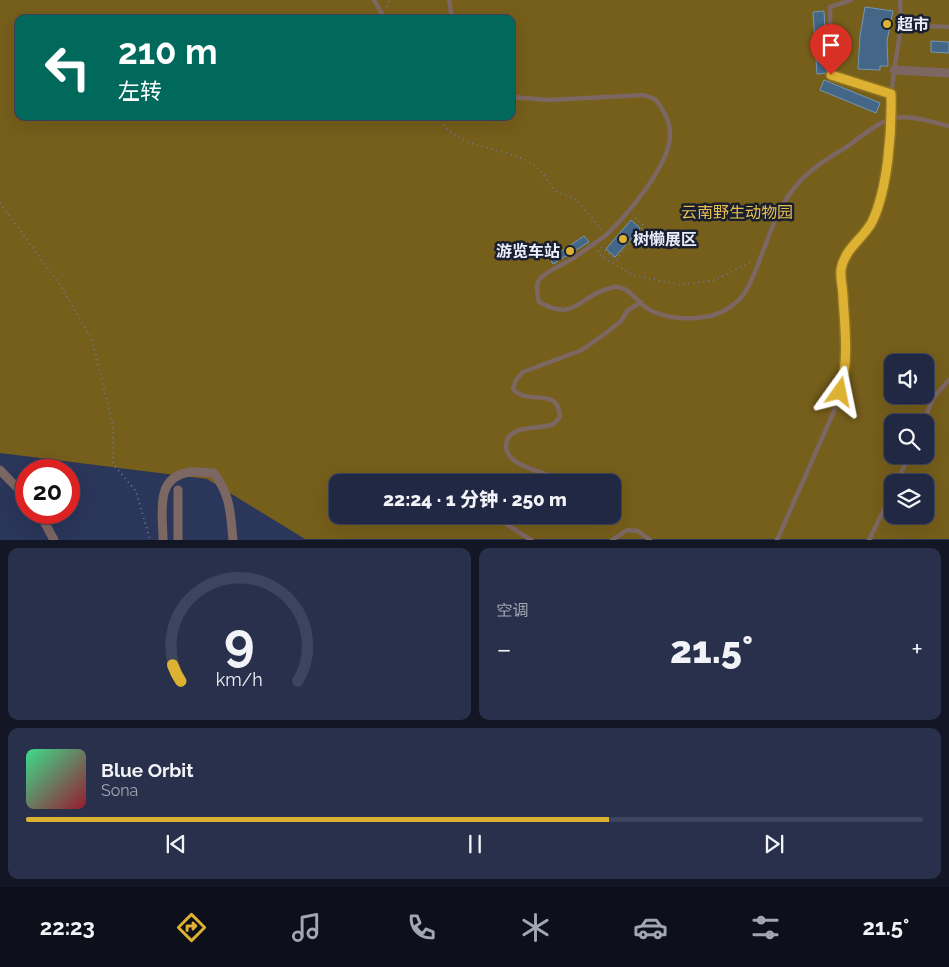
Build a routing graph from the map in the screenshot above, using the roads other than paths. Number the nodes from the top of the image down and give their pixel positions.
1 (374, 0) edge
2 (449, 0) edge
3 (851, 0) edge
4 (900, 0) edge
5 (383, 15) edge
6 (451, 15) edge
7 (901, 25) junction
8 (949, 26) edge
9 (894, 70) junction
10 (949, 73) edge
11 (891, 94) junction
12 (515, 97) edge
13 (892, 118) junction
14 (949, 126) edge
15 (641, 302) junction
16 (949, 380) edge
17 (927, 414) edge
18 (0, 470) edge
19 (545, 474) edge
20 (15, 486) edge
21 (178, 490) dead end
22 (884, 509) edge
23 (45, 524) edge
24 (506, 524) edge
25 (54, 540) edge
26 (163, 540) edge
27 (178, 540) edge
28 (233, 540) edge
29 (531, 540) edge
30 (612, 540) edge
31 (650, 540) edge
32 (777, 540) edge
33 (869, 540) edge

1 - 5 lane
2 - 6 lane
3 - 11 lane
4 - 7 lane
7 - 8 lane
7 - 9 lane
9 - 10 street
9 - 11 lane
11 - 13 lane
12 - 15 lane
13 - 14 lane
13 - 15 lane
13 - 32 lane
15 - 19 lane
16 - 17 lane
18 - 20 street
21 - 27 street
22 - 33 lane
23 - 25 street
24 - 29 lane
26 - 28 street
30 - 31 lane

